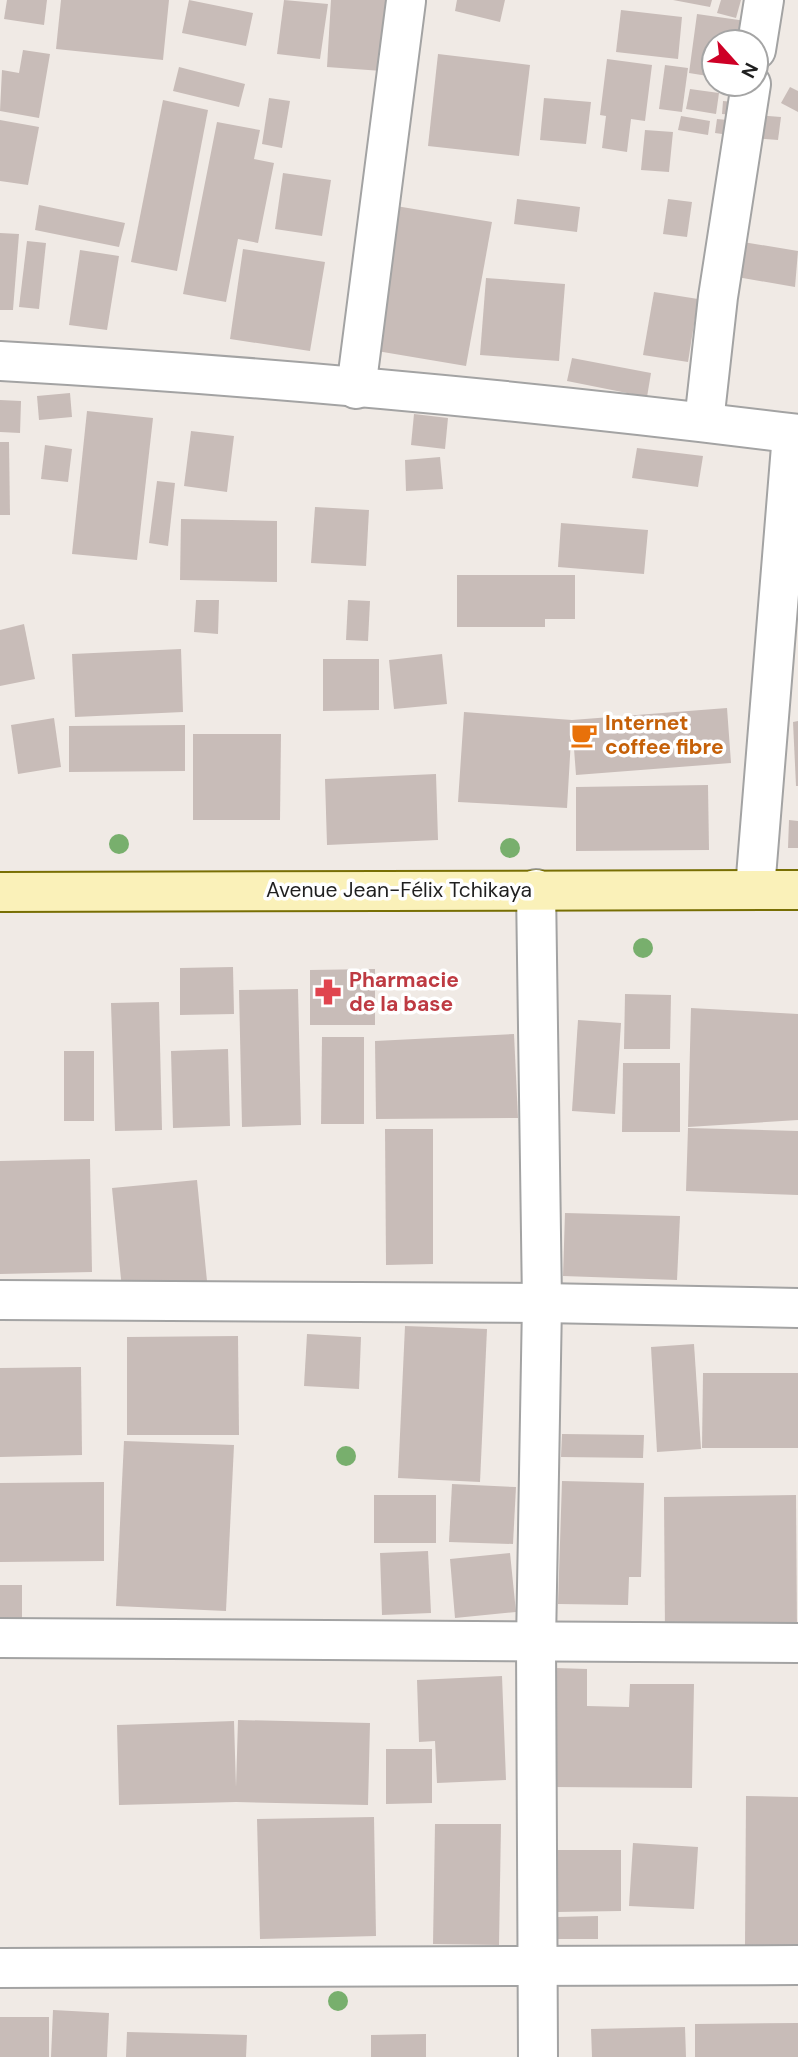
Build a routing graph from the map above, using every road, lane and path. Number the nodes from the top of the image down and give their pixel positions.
1 (764, 0) edge
2 (406, 1) edge
3 (760, 28) edge
4 (749, 98) edge
5 (0, 361) edge
6 (356, 389) junction
7 (704, 422) junction
8 (795, 434) edge
9 (536, 889) junction
10 (755, 889) junction
11 (798, 890) edge
12 (0, 892) edge
13 (0, 1300) edge
14 (542, 1303) junction
15 (798, 1308) edge
16 (0, 1638) edge
17 (536, 1643) junction
18 (798, 1643) edge
19 (798, 1965) edge
20 (538, 1967) junction
21 (0, 1968) edge
22 (538, 2057) edge

1 - 3 street
2 - 6 street
4 - 7 street
5 - 6 street
6 - 7 street
7 - 8 street
8 - 10 street
9 - 10 street, Avenue Jean-Félix Tchikaya
9 - 12 street, Avenue Jean-Félix Tchikaya
9 - 14 street
10 - 11 street, Avenue Jean-Félix Tchikaya
13 - 14 street
14 - 15 street
14 - 17 street
16 - 17 street
17 - 18 street
17 - 20 street
19 - 20 street
20 - 21 street
20 - 22 street

